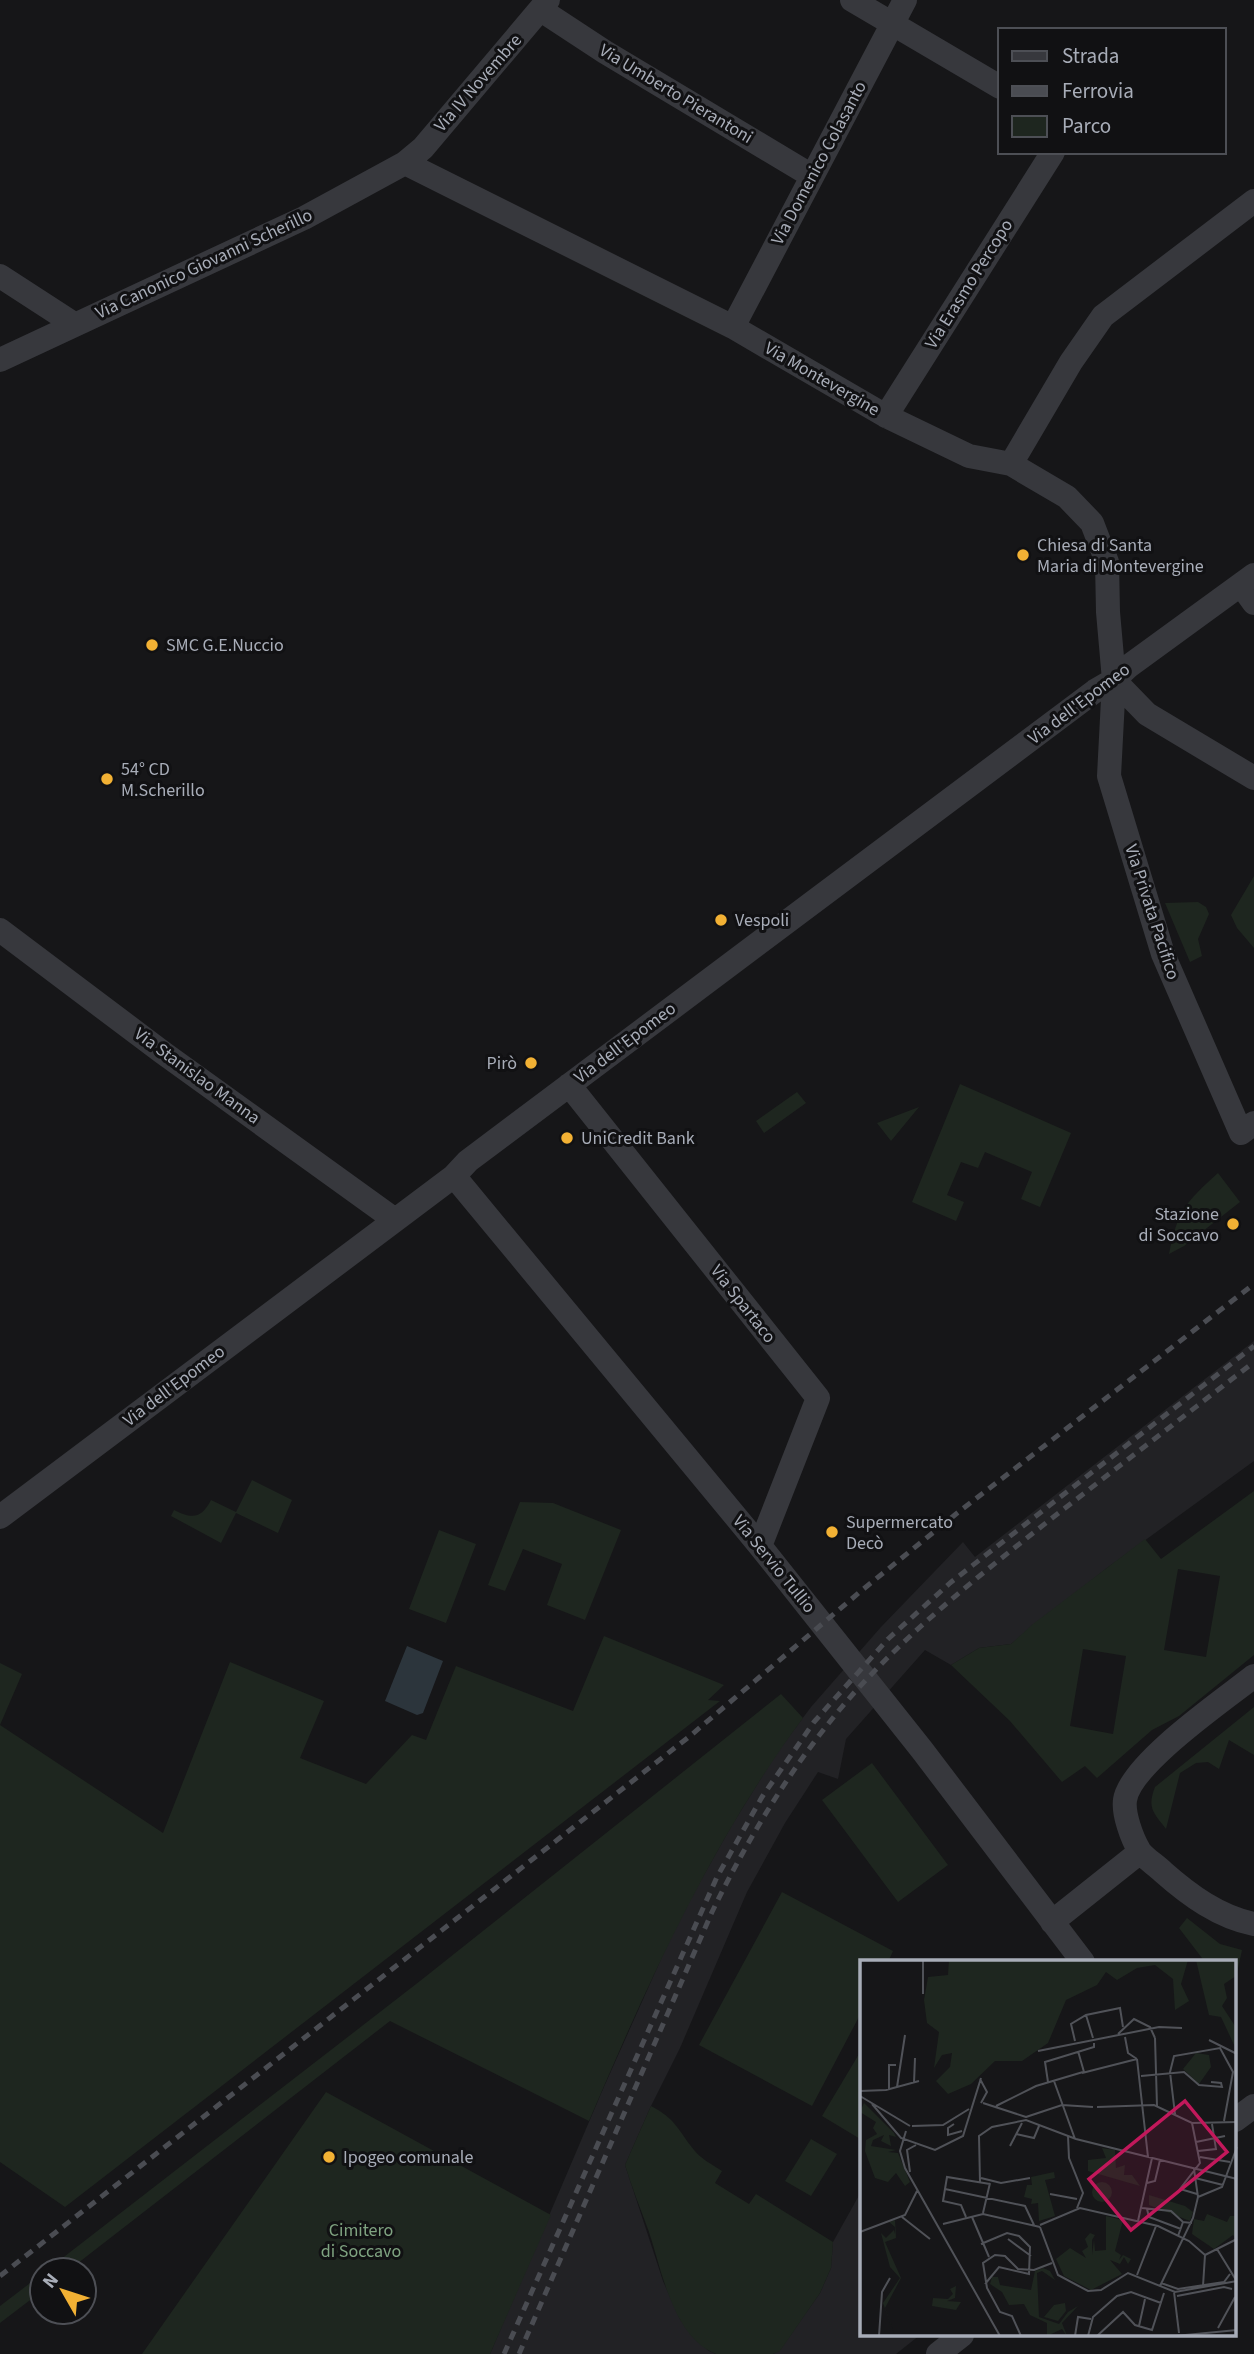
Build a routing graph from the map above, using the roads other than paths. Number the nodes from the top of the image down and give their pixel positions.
1 (852, 0) edge
2 (905, 0) edge
3 (544, 5) edge
4 (893, 24) junction
5 (998, 87) edge
6 (1051, 154) edge
7 (405, 163) junction
8 (812, 176) junction
9 (1254, 201) edge
10 (0, 276) edge
11 (74, 324) junction
12 (733, 327) junction
13 (0, 359) edge
14 (886, 416) junction
15 (1011, 464) junction
16 (1250, 588) edge
17 (1114, 680) junction
18 (1253, 776) edge
19 (0, 930) edge
20 (569, 1085) junction
21 (1247, 1128) edge
22 (454, 1176) junction
23 (395, 1220) junction
24 (0, 1517) edge
25 (760, 1546) junction
26 (1254, 1676) edge
27 (1140, 1852) junction
28 (1052, 1922) junction
29 (1254, 1924) edge
30 (1081, 1960) edge
31 (1254, 2106) edge
32 (1236, 2119) edge
33 (961, 2336) edge
34 (938, 2354) edge

1 - 4 street
2 - 4 street, Via Domenico Colasanto
3 - 7 street, Via IV Novembre
3 - 8 street, Via Umberto Pierantoni
4 - 5 street
4 - 8 street, Via Domenico Colasanto
6 - 14 street, Via Erasmo Percopo
7 - 11 street, Via Canonico Giovanni Scherillo
7 - 12 street, Via Montevergine
8 - 12 street, Via Domenico Colasanto
9 - 15 street
10 - 11 street
11 - 13 street, Via Canonico Giovanni Scherillo
12 - 14 street, Via Montevergine
14 - 15 street, Via Montevergine
15 - 17 street, Via Montevergine
16 - 17 street, Via dell'Epomeo
17 - 18 street
17 - 20 street, Via dell'Epomeo
17 - 21 street, Via Privata Pacifico
19 - 23 street, Via Stanislao Manna
20 - 22 street, Via dell'Epomeo
20 - 25 street, Via Spartaco
22 - 23 street, Via dell'Epomeo
22 - 25 street, Via Servio Tullio
23 - 24 street, Via dell'Epomeo
25 - 28 street, Via Servio Tullio
26 - 27 street
27 - 28 street
27 - 29 street
28 - 30 street, Via Servio Tullio
31 - 32 street
33 - 34 street

